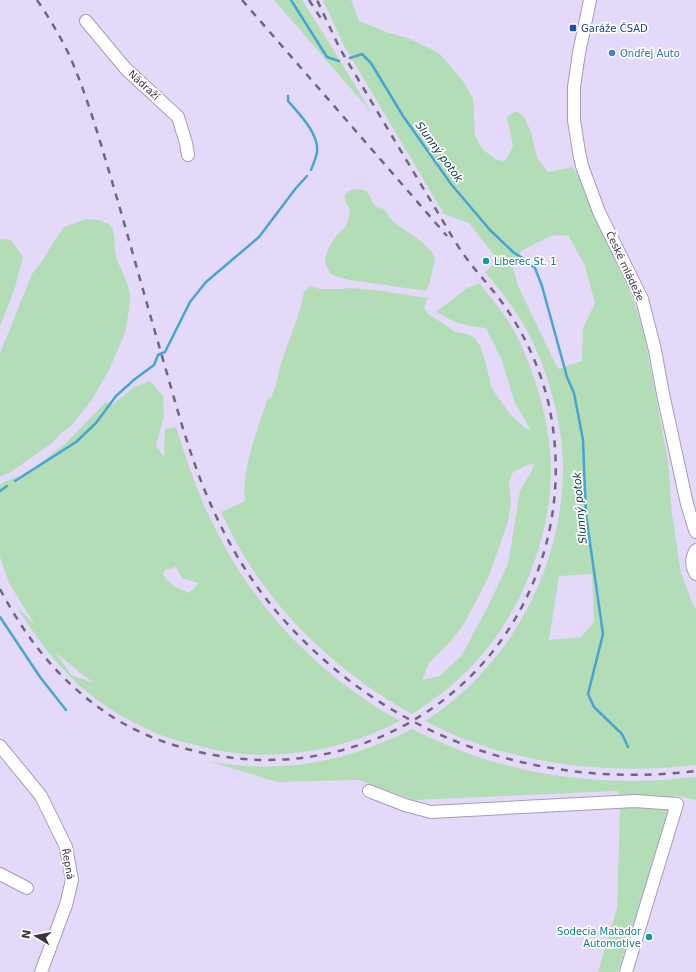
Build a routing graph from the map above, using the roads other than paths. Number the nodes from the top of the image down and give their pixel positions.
1 (590, 0) edge
2 (86, 21) dead end
3 (188, 155) dead end
4 (696, 532) edge
5 (696, 550) edge
6 (696, 574) edge
7 (1, 748) edge
8 (369, 791) dead end
9 (0, 874) edge
10 (27, 888) dead end
11 (41, 972) edge
12 (626, 972) edge

1 - 4 street, České mládeže
2 - 3 street, Nádraží
5 - 6 street
7 - 11 street, Řepná
8 - 12 street
9 - 10 street

